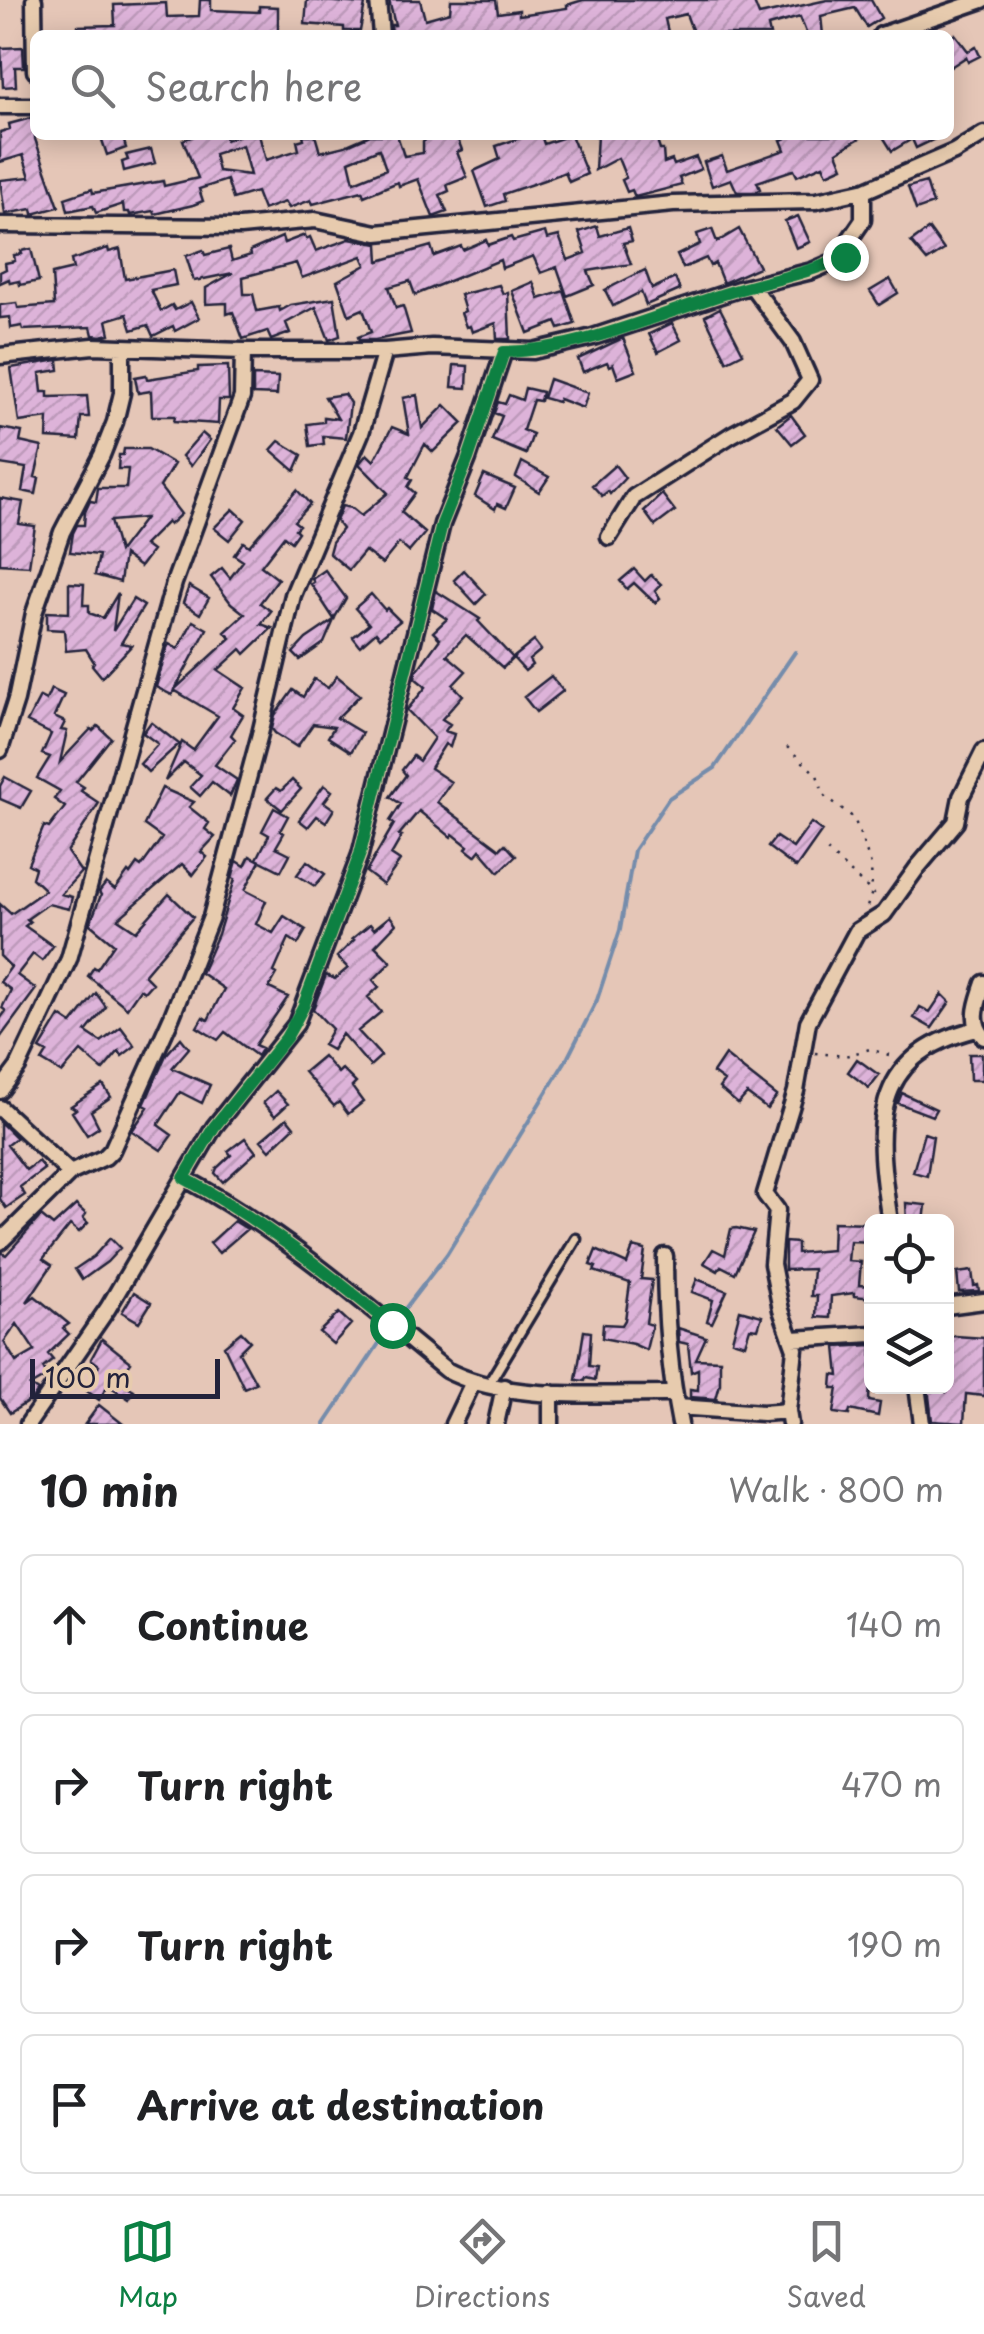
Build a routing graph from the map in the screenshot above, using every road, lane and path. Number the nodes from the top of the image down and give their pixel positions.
1 (34, 0) edge
2 (378, 0) edge
3 (983, 0) edge
4 (34, 30) edge
5 (380, 30) edge
6 (896, 30) edge
7 (0, 106) edge
8 (30, 106) edge
9 (984, 134) edge
10 (862, 191) junction
11 (0, 225) edge
12 (752, 286) junction
13 (122, 347) junction
14 (386, 351) junction
15 (243, 352) junction
16 (504, 352) junction
17 (0, 356) edge
18 (609, 537) dead end
19 (787, 747) dead end
20 (0, 750) edge
21 (984, 751) edge
22 (827, 851) dead end
23 (872, 892) junction
24 (890, 906) junction
25 (984, 983) edge
26 (980, 1033) edge
27 (801, 1060) junction
28 (910, 1062) junction
29 (0, 1091) edge
30 (0, 1108) edge
31 (70, 1173) junction
32 (184, 1178) junction
33 (889, 1214) edge
34 (576, 1240) dead end
35 (0, 1242) edge
36 (665, 1256) dead end
37 (984, 1301) edge
38 (954, 1305) edge
39 (864, 1335) edge
40 (793, 1339) junction
41 (480, 1383) junction
42 (504, 1388) junction
43 (551, 1393) junction
44 (918, 1394) edge
45 (675, 1400) junction
46 (789, 1418) edge
47 (28, 1424) edge
48 (452, 1424) edge
49 (496, 1424) edge
50 (552, 1424) edge
51 (680, 1424) edge
52 (922, 1424) edge

1 - 4 street
2 - 5 street
3 - 6 street
7 - 8 street
9 - 10 street
10 - 11 street
10 - 12 street
12 - 16 street
12 - 18 street
13 - 15 street
13 - 17 street
13 - 20 street
14 - 15 street
14 - 16 street
14 - 31 street
15 - 29 street
16 - 32 street
19 - 23 path
21 - 24 street
22 - 23 path
23 - 24 path
24 - 27 street
25 - 26 street
26 - 28 street
27 - 28 path
27 - 40 street
28 - 33 street
30 - 31 street
31 - 35 street
32 - 41 street
32 - 47 street
34 - 41 lane
36 - 45 street
37 - 38 street
39 - 40 street
40 - 46 street
41 - 42 street
41 - 48 street
42 - 43 street
42 - 49 street
43 - 45 street
43 - 50 street
44 - 52 street
45 - 46 street
45 - 51 street

